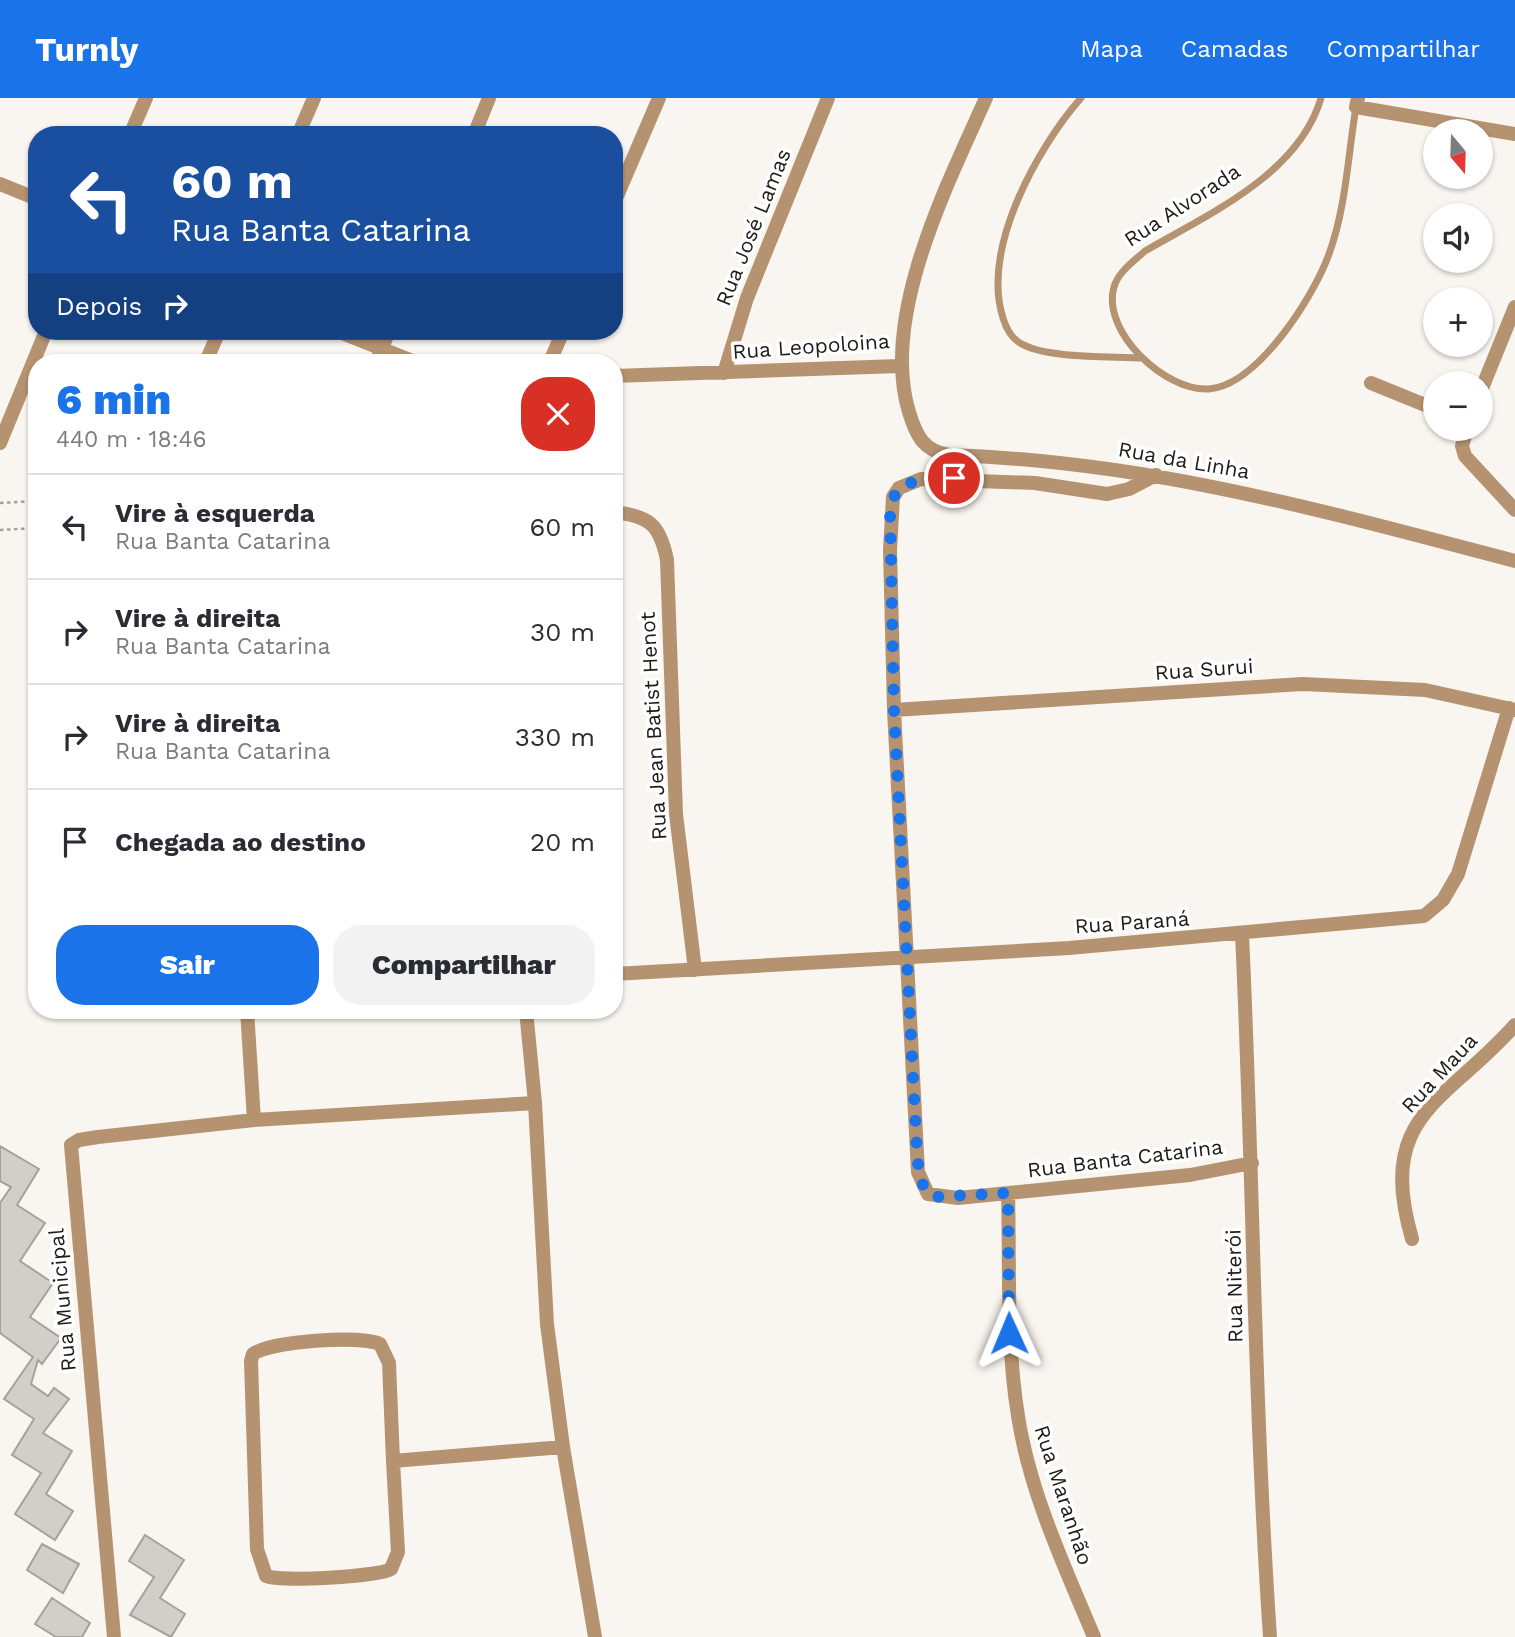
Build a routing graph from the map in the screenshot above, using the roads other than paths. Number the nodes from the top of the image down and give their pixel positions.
1 (146, 98) edge
2 (314, 98) edge
3 (489, 98) edge
4 (659, 98) edge
5 (828, 98) edge
6 (986, 98) edge
7 (1081, 98) edge
8 (1321, 98) edge
9 (1357, 102) edge
10 (134, 126) edge
11 (302, 126) edge
12 (478, 126) edge
13 (1515, 134) edge
14 (623, 182) edge
15 (0, 184) edge
16 (28, 196) edge
17 (1515, 307) edge
18 (352, 340) edge
19 (375, 354) edge
20 (1142, 358) junction
21 (899, 366) junction
22 (1489, 371) edge
23 (724, 373) junction
24 (28, 375) edge
25 (623, 376) edge
26 (1371, 383) dead end
27 (1423, 404) edge
28 (1463, 441) edge
29 (0, 443) edge
30 (1156, 475) junction
31 (1515, 510) edge
32 (623, 514) edge
33 (1515, 561) edge
34 (1512, 709) edge
35 (894, 710) junction
36 (1242, 934) junction
37 (907, 957) junction
38 (695, 970) junction
39 (623, 974) edge
40 (248, 1019) edge
41 (527, 1019) edge
42 (1515, 1025) edge
43 (535, 1103) junction
44 (254, 1120) junction
45 (1252, 1163) junction
46 (1008, 1193) junction
47 (1412, 1239) dead end
48 (563, 1447) junction
49 (393, 1461) junction
50 (114, 1637) edge
51 (595, 1637) edge
52 (1094, 1637) edge
53 (1270, 1637) edge

1 - 10 street
2 - 11 street
3 - 12 street
4 - 14 street
5 - 23 street, Rua José Lamas
6 - 21 street, Rua Leopoloina
7 - 20 lane
8 - 20 lane, Rua Alvorada
9 - 13 street
9 - 20 lane, Rua Alvorada
15 - 16 street
17 - 22 street
18 - 19 street
21 - 23 street, Rua Leopoloina
21 - 30 street, Rua da Linha
23 - 25 street, Rua Leopoloina
24 - 29 street
26 - 27 street
28 - 31 street
30 - 33 street, Rua da Linha
30 - 35 street, Rua Banta Catarina
32 - 38 street, Rua Jean Batist Henot
34 - 35 street, Rua Surui
34 - 36 street, Rua Paraná
35 - 37 street, Rua Banta Catarina
36 - 37 street, Rua Paraná
36 - 45 street, Rua Niterói
37 - 38 street, Rua Paraná
37 - 46 street, Rua Banta Catarina
38 - 39 street, Rua Paraná
40 - 44 street
41 - 43 street
42 - 47 street, Rua Maua
43 - 44 street, Rua Municipal
43 - 48 street
44 - 50 street, Rua Municipal
45 - 46 street, Rua Banta Catarina
45 - 53 street, Rua Niterói
46 - 52 street, Rua Maranhão
48 - 49 street
48 - 51 street
49 - 49 street

